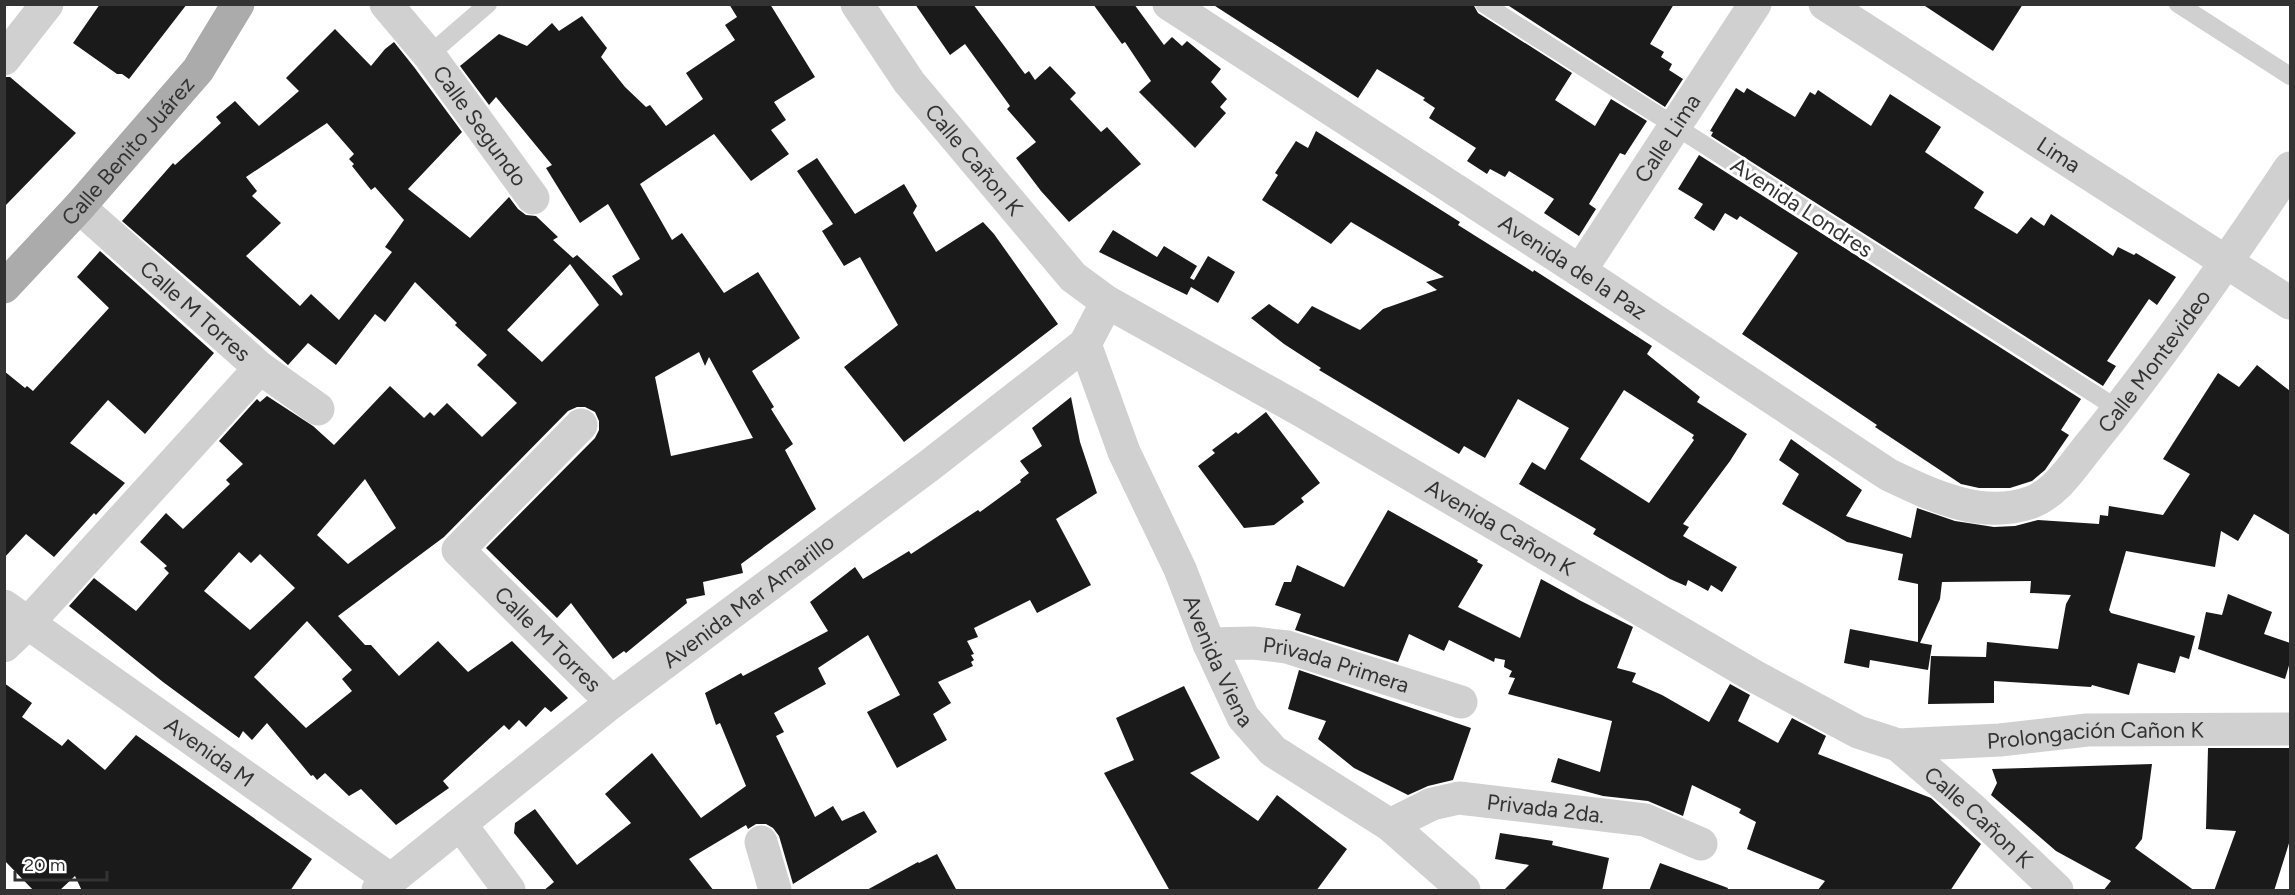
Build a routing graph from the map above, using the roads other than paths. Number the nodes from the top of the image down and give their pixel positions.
1 (47, 4) edge
2 (238, 4) edge
3 (386, 4) edge
4 (488, 4) edge
5 (857, 4) edge
6 (1169, 4) edge
7 (1485, 4) edge
8 (1755, 4) edge
9 (1825, 4) edge
10 (2178, 4) edge
11 (429, 55) junction
12 (4, 58) edge
13 (2290, 76) edge
14 (1675, 126) junction
15 (2290, 168) edge
16 (533, 198) dead end
17 (79, 207) junction
18 (2227, 263) junction
19 (1580, 271) junction
20 (4, 287) edge
21 (1107, 302) junction
22 (2290, 303) edge
23 (1085, 344) junction
24 (260, 368) junction
25 (318, 409) dead end
26 (2118, 409) junction
27 (580, 425) dead end
28 (1986, 509) joint
29 (16, 615) edge
30 (1209, 644) junction
31 (4, 646) edge
32 (612, 702) junction
33 (1461, 702) dead end
34 (2290, 729) edge
35 (1898, 745) junction
36 (461, 825) junction
37 (1390, 825) junction
38 (761, 842) dead end
39 (1701, 844) dead end
40 (385, 885) edge
41 (509, 891) edge
42 (775, 891) edge
43 (1464, 891) edge
44 (2057, 891) edge

1 - 12 street
2 - 17 main road, Calle Benito Juárez
3 - 11 street, Calle Segundo
4 - 11 lane, Calle Segundo
5 - 21 street, Calle Cañon K
6 - 19 street, Avenida de la Paz
7 - 14 lane, Avenida Londres
8 - 14 street, Calle Lima
9 - 18 street, Lima
10 - 13 lane
11 - 16 street, Calle Segundo
14 - 19 street, Calle Lima
14 - 26 lane, Avenida Londres
15 - 18 street, Calle Montevideo
17 - 20 main road, Calle Benito Juárez
17 - 24 street, Calle M Torres
18 - 22 street, Lima
18 - 26 street, Calle Montevideo
19 - 28 street, Avenida de la Paz
21 - 23 street, Avenida Mar Amarillo
21 - 35 street, Avenida Cañon K
23 - 30 street, Avenida Viena
23 - 32 street, Avenida Mar Amarillo
24 - 25 street, Calle M Torres
24 - 29 street
26 - 28 street, Calle Montevideo
27 - 32 street, Calle M Torres
29 - 31 street
29 - 40 street, Avenida M
30 - 33 street, Privada Primera
30 - 37 street, Avenida Viena
32 - 36 street, Avenida Mar Amarillo
34 - 35 street, Prolongación Cañon K
35 - 44 street, Calle Cañon K
36 - 40 street, Avenida Mar Amarillo
36 - 41 street
37 - 39 street, Privada 2da.
37 - 43 street, Avenida Viena
38 - 42 street

